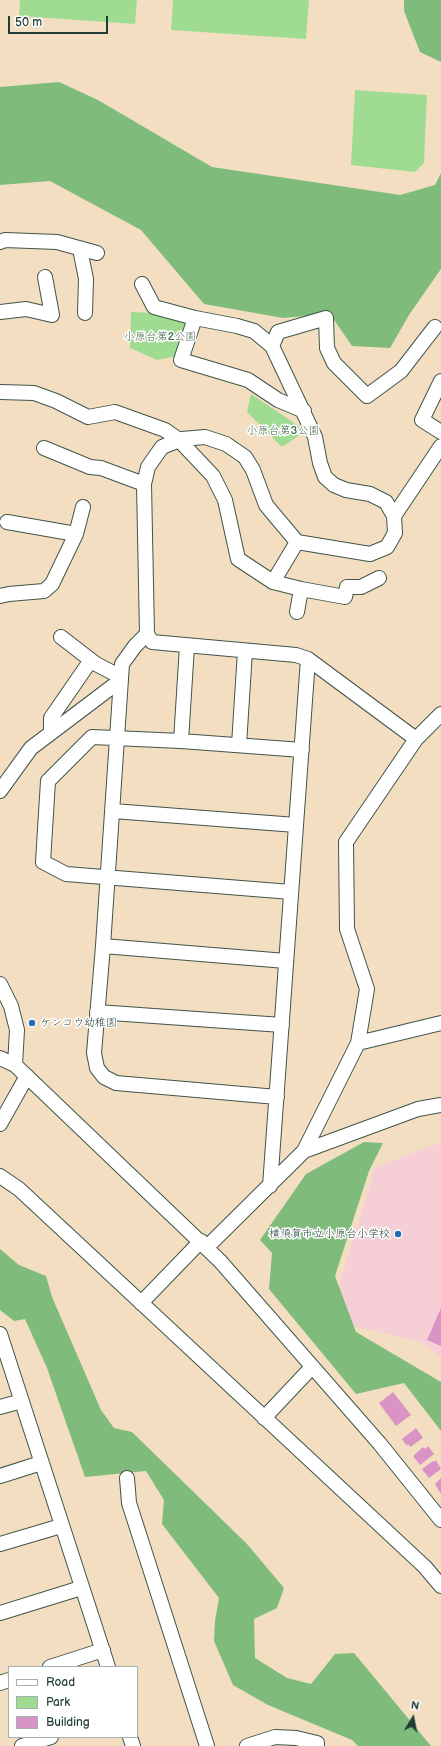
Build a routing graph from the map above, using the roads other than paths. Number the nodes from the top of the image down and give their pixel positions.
1 (0, 242) edge
2 (80, 249) junction
3 (97, 253) dead end
4 (45, 277) dead end
5 (142, 284) dead end
6 (0, 312) edge
7 (85, 313) dead end
8 (195, 318) junction
9 (435, 327) dead end
10 (272, 346) junction
11 (441, 381) edge
12 (0, 392) edge
13 (304, 411) junction
14 (441, 432) edge
15 (179, 440) junction
16 (441, 446) edge
17 (44, 448) dead end
18 (144, 484) junction
19 (83, 508) dead end
20 (394, 516) junction
21 (7, 522) dead end
22 (76, 534) junction
23 (297, 542) junction
24 (379, 578) dead end
25 (273, 582) junction
26 (301, 589) junction
27 (0, 596) edge
28 (297, 612) dead end
29 (147, 634) junction
30 (61, 637) dead end
31 (187, 646) junction
32 (245, 651) junction
33 (308, 659) junction
34 (91, 660) junction
35 (121, 679) junction
36 (441, 714) edge
37 (51, 733) junction
38 (117, 738) junction
39 (416, 739) junction
40 (181, 741) junction
41 (239, 745) junction
42 (302, 750) junction
43 (0, 791) edge
44 (113, 811) junction
45 (296, 825) junction
46 (108, 877) junction
47 (291, 892) junction
48 (103, 946) junction
49 (286, 961) junction
50 (0, 984) edge
51 (6, 1003) edge
52 (97, 1012) junction
53 (441, 1023) edge
54 (282, 1025) junction
55 (358, 1043) junction
56 (0, 1058) edge
57 (15, 1065) junction
58 (27, 1076) junction
59 (277, 1097) junction
60 (441, 1105) edge
61 (0, 1124) edge
62 (304, 1151) junction
63 (0, 1176) edge
64 (270, 1186) junction
65 (204, 1244) junction
66 (141, 1303) junction
67 (0, 1335) edge
68 (312, 1367) junction
69 (22, 1401) junction
70 (0, 1407) edge
71 (264, 1418) junction
72 (41, 1463) junction
73 (0, 1476) edge
74 (127, 1478) dead end
75 (441, 1520) edge
76 (61, 1526) junction
77 (0, 1544) edge
78 (441, 1586) edge
79 (81, 1588) junction
80 (0, 1614) edge
81 (103, 1650) junction
82 (53, 1666) edge
83 (108, 1666) edge
84 (48, 1738) edge
85 (22, 1746) edge
86 (207, 1746) edge
87 (247, 1746) edge
88 (317, 1746) edge

1 - 2 street
2 - 3 street
2 - 7 street
4 - 6 street
5 - 8 street
8 - 10 street
8 - 13 street
9 - 10 street
10 - 13 street
11 - 14 street
12 - 15 street
13 - 20 street
15 - 18 street
15 - 23 street
15 - 25 street
16 - 20 street
17 - 18 street
18 - 29 street
19 - 22 street
20 - 23 street
21 - 22 street
22 - 27 street
23 - 25 street
24 - 26 street
25 - 26 street
26 - 28 street
29 - 31 street
29 - 35 street
30 - 34 street
31 - 32 street
31 - 40 street
32 - 33 street
32 - 41 street
33 - 39 street
33 - 42 street
34 - 35 street
34 - 37 street
35 - 37 street
35 - 38 street
36 - 39 street
37 - 43 street
38 - 40 street
38 - 44 street
38 - 46 street
39 - 55 street
40 - 41 street
41 - 42 street
42 - 45 street
44 - 45 street
44 - 46 street
45 - 47 street
46 - 47 street
46 - 48 street
47 - 49 street
48 - 49 street
48 - 52 street
49 - 54 street
50 - 51 street
51 - 57 street
52 - 54 street
52 - 59 street
53 - 55 street
54 - 59 street
55 - 62 street
56 - 57 street
57 - 58 street
58 - 61 street
58 - 65 street
59 - 64 street
60 - 62 street
62 - 64 street
63 - 66 street
64 - 65 street
65 - 66 street
65 - 68 street
66 - 71 street
67 - 69 street
68 - 71 street
68 - 75 street
69 - 70 street
69 - 72 street
71 - 78 street
72 - 73 street
72 - 76 street
74 - 86 street
76 - 77 street
76 - 79 street
79 - 80 street
79 - 81 street
81 - 82 street
81 - 83 street
84 - 85 street
87 - 88 street

